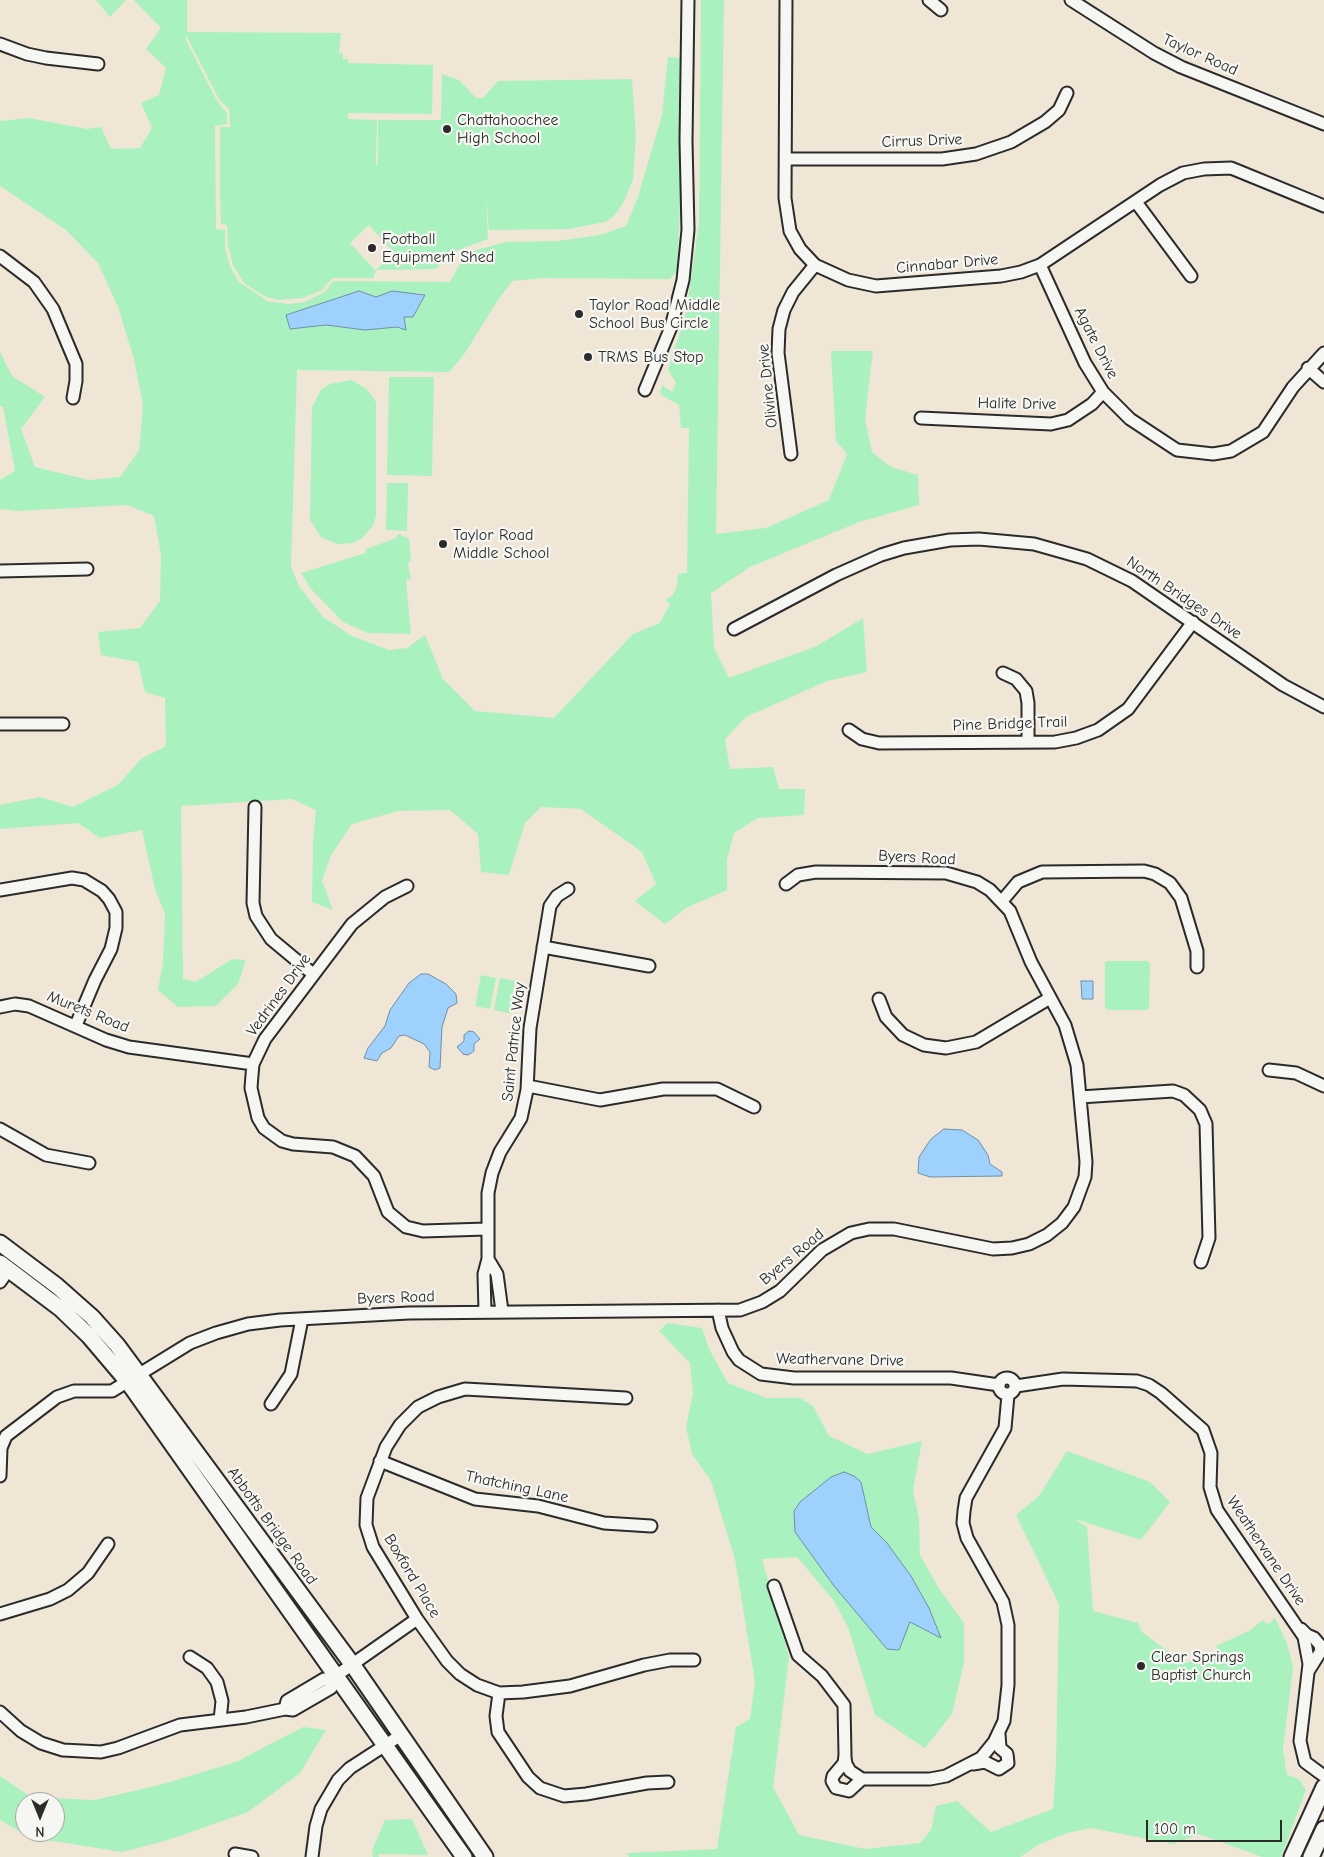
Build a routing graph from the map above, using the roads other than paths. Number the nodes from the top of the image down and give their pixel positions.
1 (688, 0) edge
2 (786, 0) edge
3 (929, 0) edge
4 (1071, 0) edge
5 (941, 10) dead end
6 (0, 44) edge
7 (98, 64) dead end
8 (1067, 93) dead end
9 (1324, 124) edge
10 (786, 159) junction
11 (1136, 202) junction
12 (1324, 206) edge
13 (0, 256) edge
14 (815, 265) junction
15 (1040, 265) junction
16 (1191, 276) dead end
17 (1324, 353) edge
18 (1308, 368) junction
19 (1324, 382) edge
20 (645, 390) dead end
21 (1102, 392) junction
22 (73, 398) dead end
23 (921, 418) dead end
24 (791, 454) dead end
25 (87, 569) dead end
26 (0, 571) edge
27 (1194, 622) junction
28 (734, 629) dead end
29 (1003, 673) dead end
30 (1324, 707) edge
31 (0, 724) edge
32 (63, 724) dead end
33 (849, 730) dead end
34 (1028, 742) junction
35 (255, 807) dead end
36 (786, 884) dead end
37 (407, 886) dead end
38 (568, 889) dead end
39 (0, 890) edge
40 (1002, 901) junction
41 (543, 947) junction
42 (649, 966) dead end
43 (1197, 967) dead end
44 (313, 974) junction
45 (1050, 998) junction
46 (879, 999) dead end
47 (0, 1007) edge
48 (76, 1025) junction
49 (253, 1064) junction
50 (1269, 1070) dead end
51 (528, 1086) junction
52 (1324, 1086) edge
53 (1080, 1097) junction
54 (754, 1107) dead end
55 (0, 1129) edge
56 (89, 1163) dead end
57 (486, 1229) junction
58 (0, 1243) edge
59 (488, 1259) junction
60 (1201, 1262) dead end
61 (4, 1266) edge
62 (0, 1282) edge
63 (718, 1310) junction
64 (485, 1311) junction
65 (502, 1311) junction
66 (302, 1319) junction
67 (134, 1379) junction
68 (999, 1385) junction
69 (1016, 1386) junction
70 (1008, 1395) junction
71 (626, 1398) dead end
72 (271, 1404) dead end
73 (380, 1461) junction
74 (0, 1476) edge
75 (651, 1526) dead end
76 (108, 1544) dead end
77 (774, 1586) dead end
78 (0, 1614) edge
79 (417, 1619) junction
80 (190, 1657) dead end
81 (694, 1660) dead end
82 (352, 1664) junction
83 (333, 1677) junction
84 (500, 1693) junction
85 (0, 1712) edge
86 (220, 1720) junction
87 (1000, 1732) junction
88 (401, 1735) junction
89 (386, 1745) junction
90 (845, 1755) junction
91 (973, 1764) junction
92 (1324, 1776) edge
93 (862, 1779) junction
94 (668, 1782) dead end
95 (1324, 1787) edge
96 (1324, 1829) edge
97 (235, 1854) dead end
98 (252, 1857) edge
99 (312, 1857) edge
100 (464, 1857) edge
101 (485, 1857) edge
102 (1292, 1857) edge
103 (1312, 1857) edge

1 - 20 street
2 - 10 street, Cinnabar Drive
3 - 5 street
4 - 9 street, Taylor Road
6 - 7 street
8 - 10 street, Cirrus Drive
10 - 14 street, Cinnabar Drive
11 - 12 street, Cinnabar Drive
11 - 15 street, Cinnabar Drive
11 - 16 street
13 - 22 street
14 - 15 street, Cinnabar Drive
14 - 24 street, Olivine Drive
15 - 21 street, Agate Drive
17 - 18 street, Agate Drive
18 - 19 street
18 - 21 street, Agate Drive
21 - 23 street, Halite Drive
25 - 26 street
27 - 28 street, North Bridges Drive
27 - 30 street, North Bridges Drive
27 - 34 street, Pine Bridge Trail
29 - 34 street
31 - 32 street
33 - 34 street, Pine Bridge Trail
35 - 44 street
36 - 40 street, Byers Road
37 - 44 street, Vedrines Drive
38 - 41 street, Saint Patrice Way
39 - 48 street
40 - 43 street
40 - 45 street, Byers Road
41 - 42 street
41 - 51 street, Saint Patrice Way
44 - 49 street, Vedrines Drive
45 - 46 street
45 - 53 street, Byers Road
47 - 48 street, Murets Road
48 - 49 street, Murets Road
49 - 57 street, Vedrines Drive
50 - 52 street
51 - 54 street
51 - 57 street, Saint Patrice Way
53 - 60 street
53 - 63 street, Byers Road
55 - 56 street
57 - 59 street, Saint Patrice Way
58 - 67 main road, Abbotts Bridge Road
59 - 64 street, Saint Patrice Way
59 - 65 street, Saint Patrice Way
61 - 62 street
61 - 67 main road, Abbotts Bridge Road
63 - 65 street, Byers Road
63 - 68 street, Weathervane Drive
64 - 65 street, Byers Road
64 - 66 street, Byers Road
66 - 67 street, Byers Road
66 - 72 street
67 - 74 street, Byers Road
67 - 82 main road, Abbotts Bridge Road
67 - 83 main road, Abbotts Bridge Road
68 - 69 street
68 - 70 street
69 - 70 street
69 - 92 street, Weathervane Drive
70 - 87 street
71 - 73 street, Boxford Place
73 - 75 street, Thatching Lane
73 - 79 street, Boxford Place
76 - 78 street
77 - 90 street
79 - 82 street
79 - 84 street, Boxford Place
80 - 86 street
81 - 84 street, Boxford Place
82 - 83 street
82 - 88 main road, Abbotts Bridge Road
83 - 86 street
83 - 89 main road, Abbotts Bridge Road
84 - 94 street
85 - 86 street
87 - 91 street
87 - 91 street
88 - 89 street
88 - 101 main road, Abbotts Bridge Road
89 - 99 street
89 - 100 main road, Abbotts Bridge Road
90 - 93 street
90 - 93 street
91 - 93 street
95 - 102 main road
96 - 103 main road
97 - 98 street

